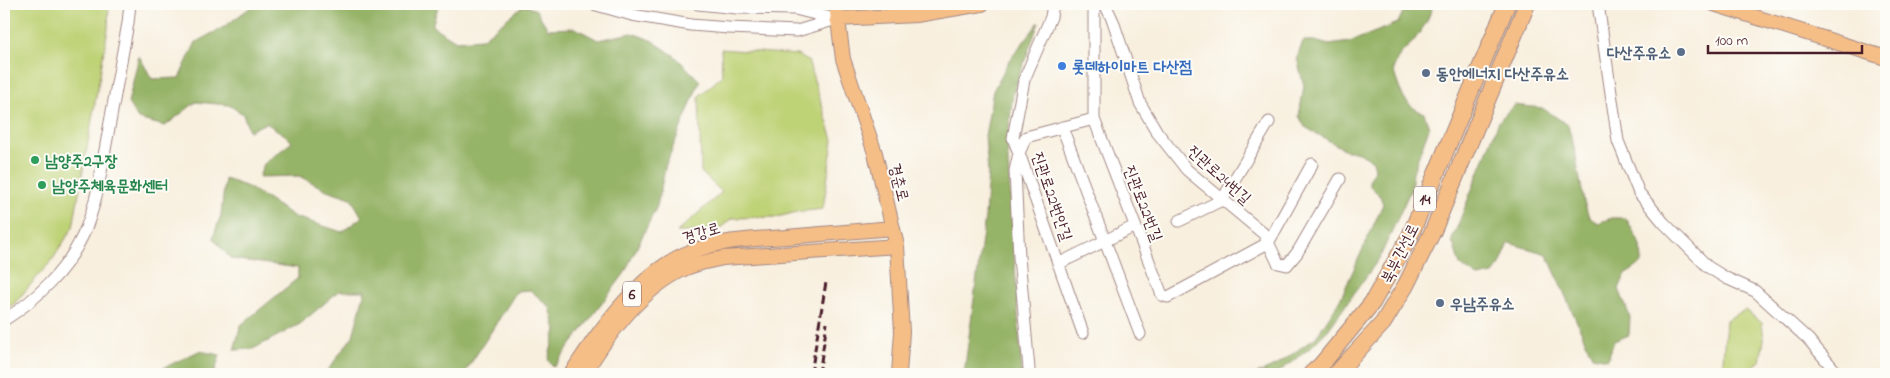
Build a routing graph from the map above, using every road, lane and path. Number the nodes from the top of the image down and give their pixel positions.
1 (130, 4) edge
2 (593, 4) edge
3 (698, 4) edge
4 (836, 4) edge
5 (982, 4) edge
6 (1053, 4) edge
7 (1094, 4) edge
8 (1105, 4) edge
9 (1507, 4) edge
10 (1527, 4) edge
11 (1598, 4) edge
12 (1714, 4) edge
13 (837, 19) junction
14 (1886, 58) edge
15 (1094, 119) junction
16 (1269, 122) dead end
17 (1062, 127) junction
18 (1019, 153) junction
19 (1312, 164) dead end
20 (1340, 179) dead end
21 (1222, 200) junction
22 (1179, 221) dead end
23 (1135, 226) junction
24 (893, 228) junction
25 (1105, 241) junction
26 (1268, 243) junction
27 (897, 246) junction
28 (1058, 264) junction
29 (4, 320) edge
30 (1083, 333) dead end
31 (1140, 334) dead end
32 (1029, 370) dead end
33 (1316, 370) edge
34 (571, 374) edge
35 (584, 374) edge
36 (899, 374) edge
37 (1303, 374) edge
38 (1336, 374) edge
39 (1838, 374) edge

1 - 29 street
2 - 13 street
3 - 13 street
4 - 13 main road, 경춘로
5 - 13 main road
6 - 18 street
7 - 15 street, 진관로22번길
8 - 21 street, 진관로24번길
9 - 33 highway, 북부간선로 / 14
10 - 38 highway, 북부간선로 / 14
11 - 39 street
12 - 14 main road
13 - 24 main road, 경춘로
15 - 17 street, 진관로22번안길
15 - 23 street, 진관로22번길
16 - 21 street
17 - 18 street, 진관로22번안길
17 - 25 street
18 - 28 street, 진관로22번안길
18 - 32 street
19 - 26 street
20 - 26 street, 진관로24번길
21 - 22 street
21 - 26 street, 진관로24번길
23 - 25 street
23 - 26 street, 진관로22번길
24 - 27 main road, 경춘로
24 - 34 main road, 경강로 / 6
25 - 28 street
25 - 31 street
27 - 35 main road, 경강로 / 6
27 - 36 main road, 경춘로
28 - 30 street, 진관로22번안길
33 - 37 highway

